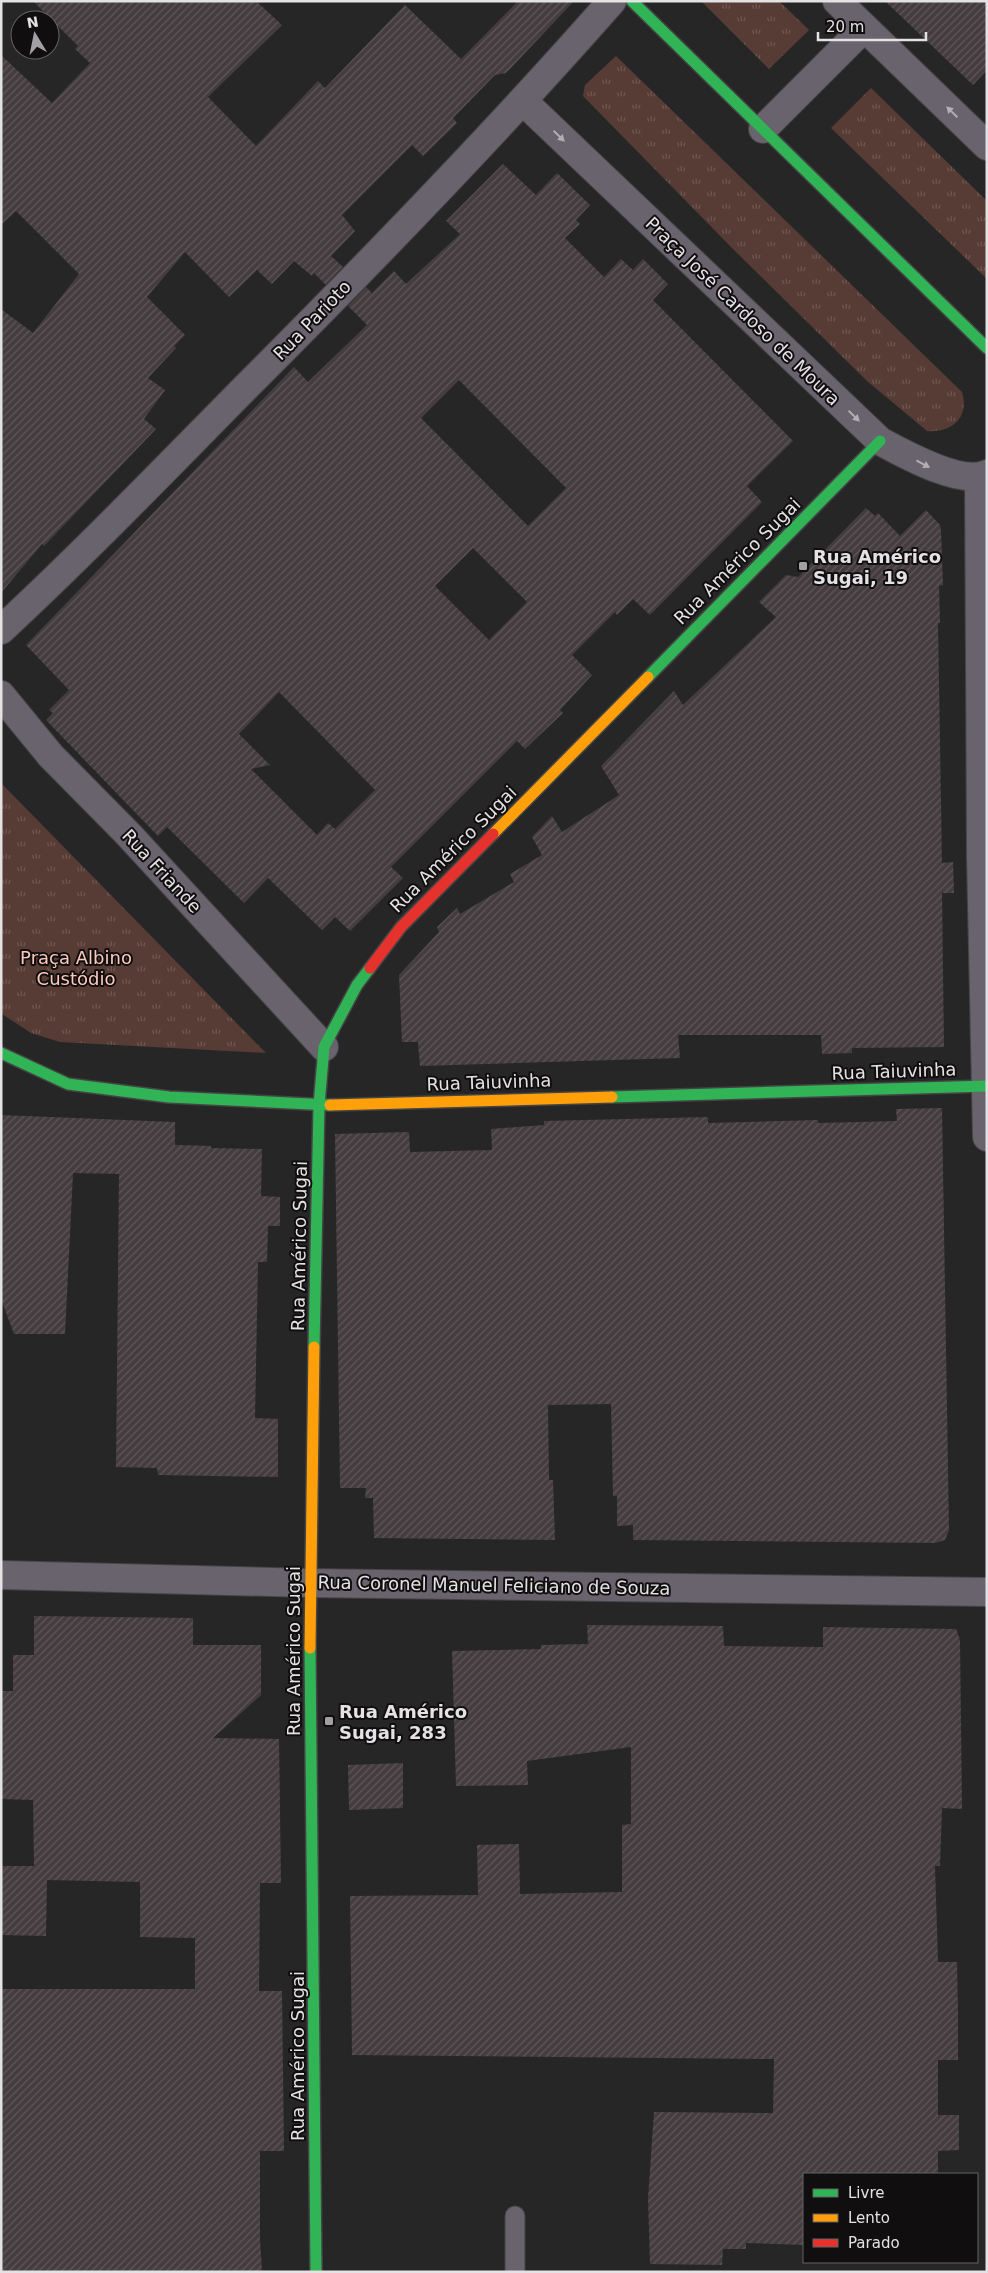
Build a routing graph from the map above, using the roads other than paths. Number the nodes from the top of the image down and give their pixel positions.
1 (612, 1) edge
2 (632, 1) edge
3 (836, 1) edge
4 (864, 28) junction
5 (524, 102) junction
6 (763, 129) junction
7 (987, 146) edge
8 (987, 348) edge
9 (880, 441) junction
10 (983, 476) edge
11 (1, 630) edge
12 (1, 695) edge
13 (324, 1046) junction
14 (1, 1052) edge
15 (986, 1086) edge
16 (320, 1105) junction
17 (987, 1137) edge
18 (1, 1575) edge
19 (309, 1583) junction
20 (987, 1592) edge
21 (515, 2216) dead end
22 (316, 2272) edge
23 (515, 2272) edge

1 - 5 street, Rua Parioto
2 - 6 street
3 - 4 street
4 - 6 street
7 -> 4 street
5 -> 9 street, Praça José Cardoso de Moura
5 - 11 street, Rua Parioto
6 - 8 street
9 -> 10 street, Praça José Cardoso de Moura
9 - 13 street, Rua Américo Sugai
10 - 15 street
12 - 13 street, Rua Friande
13 - 16 street, Rua Américo Sugai
14 - 16 street, Rua Taiuvinha
15 - 16 street, Rua Taiuvinha
15 - 17 street
16 - 19 street, Rua Américo Sugai
18 - 19 street, Rua Coronel Manuel Feliciano de Souza
19 - 20 street, Rua Coronel Manuel Feliciano de Souza
19 - 22 street, Rua Américo Sugai
21 - 23 lane

